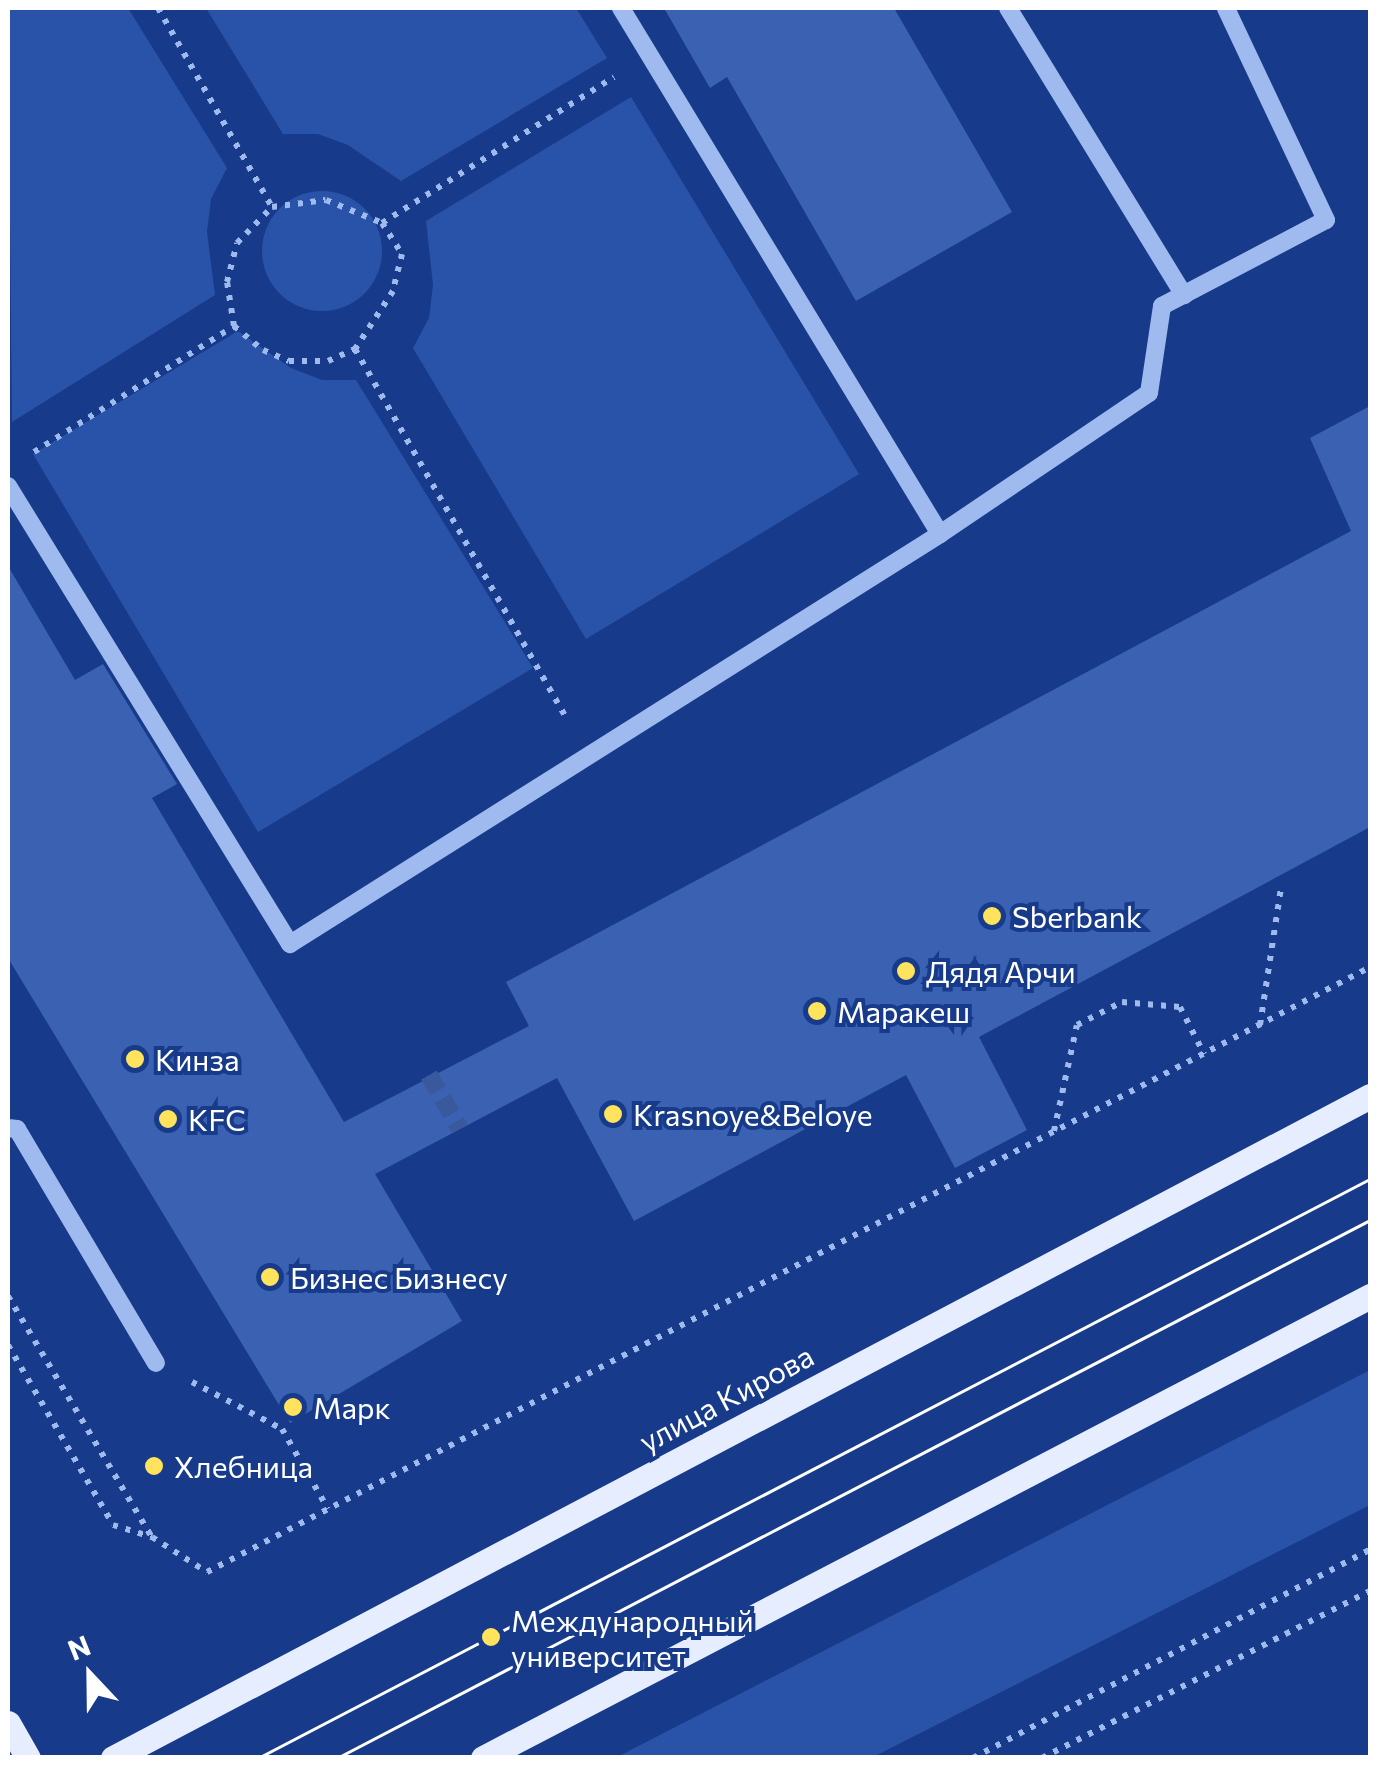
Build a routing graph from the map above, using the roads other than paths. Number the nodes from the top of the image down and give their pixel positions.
1 (621, 8) edge
2 (1008, 8) edge
3 (1226, 8) edge
4 (1184, 295) junction
5 (8, 486) edge
6 (940, 534) junction
7 (1370, 1096) edge
8 (8, 1128) edge
9 (1370, 1296) edge
10 (156, 1363) road end
11 (8, 1723) edge
12 (28, 1758) edge
13 (112, 1758) edge
14 (483, 1758) edge

1 - 6 lane
2 - 4 lane
3 - 4 lane
4 - 6 lane
5 - 6 lane
7 - 13 main road, улица Кирова
8 - 10 lane
9 - 14 main road
11 - 12 main road

